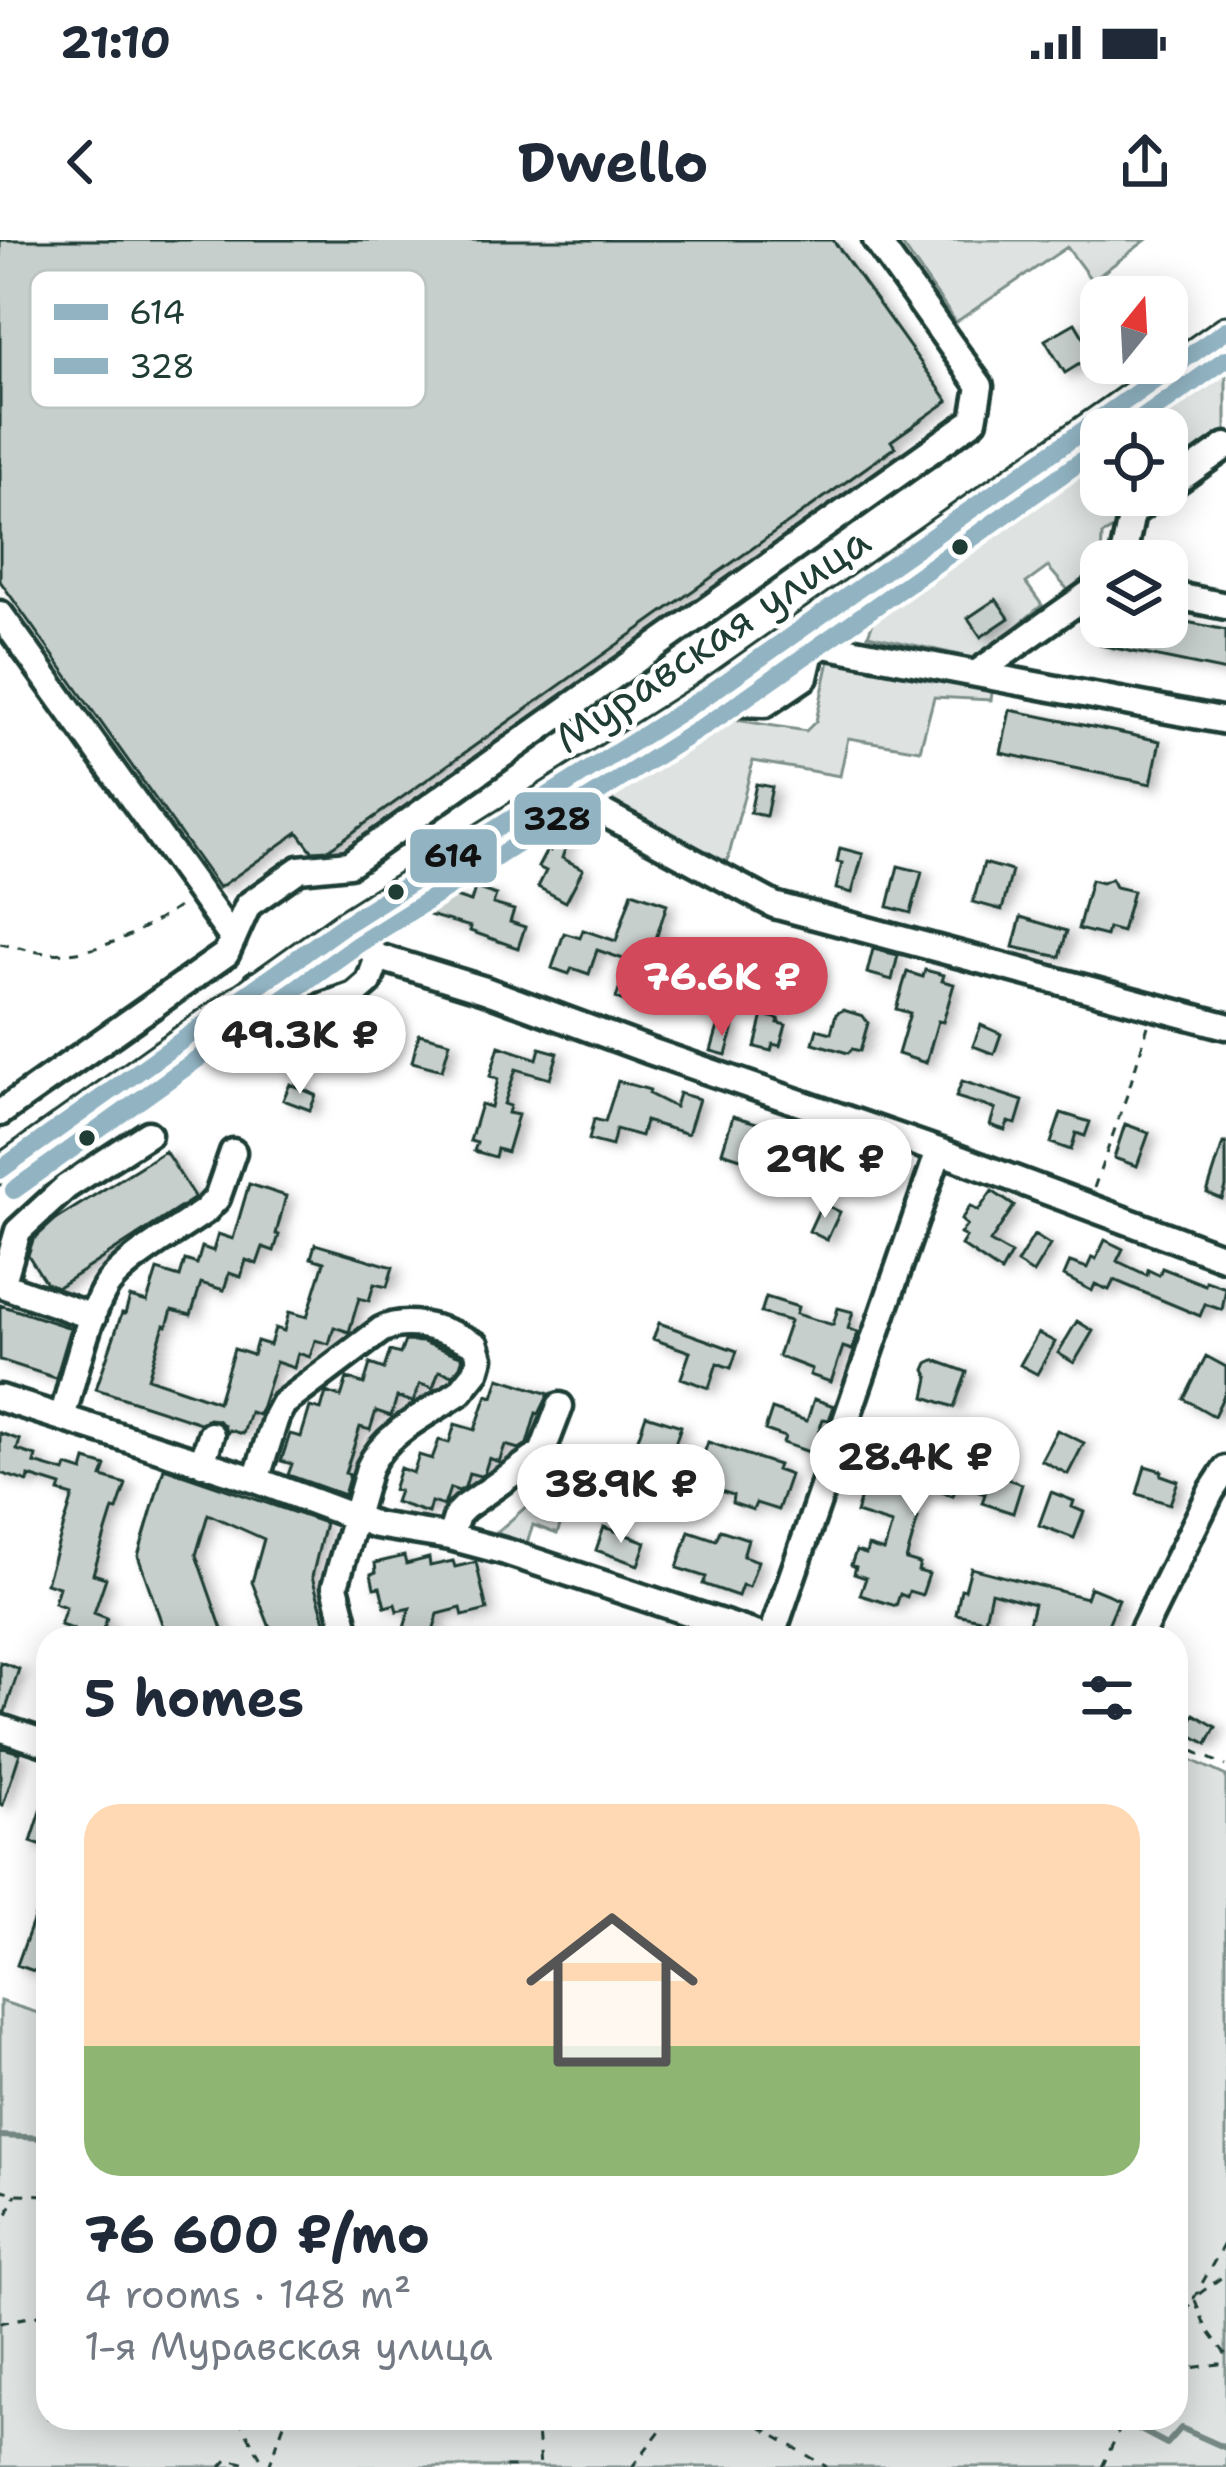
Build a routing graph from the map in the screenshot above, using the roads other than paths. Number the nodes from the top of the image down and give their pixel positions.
1 (876, 240) edge
2 (1226, 330) edge
3 (1226, 446) edge
4 (1188, 473) edge
5 (1188, 598) edge
6 (1080, 600) edge
7 (1226, 606) edge
8 (0, 614) edge
9 (813, 643) junction
10 (777, 645) junction
11 (977, 673) junction
12 (706, 696) junction
13 (1226, 721) edge
14 (565, 787) junction
15 (344, 925) junction
16 (233, 939) junction
17 (378, 958) junction
18 (256, 985) junction
19 (1226, 1026) edge
20 (0, 1112) edge
21 (148, 1134) dead end
22 (939, 1151) junction
23 (233, 1152) dead end
24 (0, 1170) edge
25 (1226, 1258) edge
26 (93, 1317) junction
27 (0, 1398) edge
28 (560, 1406) dead end
29 (62, 1418) junction
30 (212, 1435) dead end
31 (202, 1462) junction
32 (1226, 1469) edge
33 (256, 1480) junction
34 (354, 1516) junction
35 (449, 1537) junction
36 (345, 1626) edge
37 (741, 1626) edge
38 (776, 1626) edge
39 (1145, 1626) edge
40 (0, 1727) edge
41 (36, 1740) edge

1 - 16 street
2 - 10 street, Муравская улица
3 - 4 street
5 - 7 street
6 - 11 street
8 - 16 street
9 - 10 street
9 - 11 street
9 - 12 street
10 - 12 street, Муравская улица
11 - 13 street
12 - 14 street, Муравская улица
14 - 15 street, Муравская улица
14 - 19 street
15 - 17 street
15 - 18 street, Муравская улица
16 - 20 street
17 - 18 street
17 - 22 street
18 - 24 street, Муравская улица
21 - 26 street
22 - 25 street
22 - 38 street
23 - 26 street
26 - 29 street
27 - 29 street
28 - 35 street
29 - 31 street
30 - 31 street
31 - 33 street
32 - 39 street
33 - 34 street
33 - 34 street
34 - 35 street
34 - 36 street
35 - 37 street
40 - 41 street

